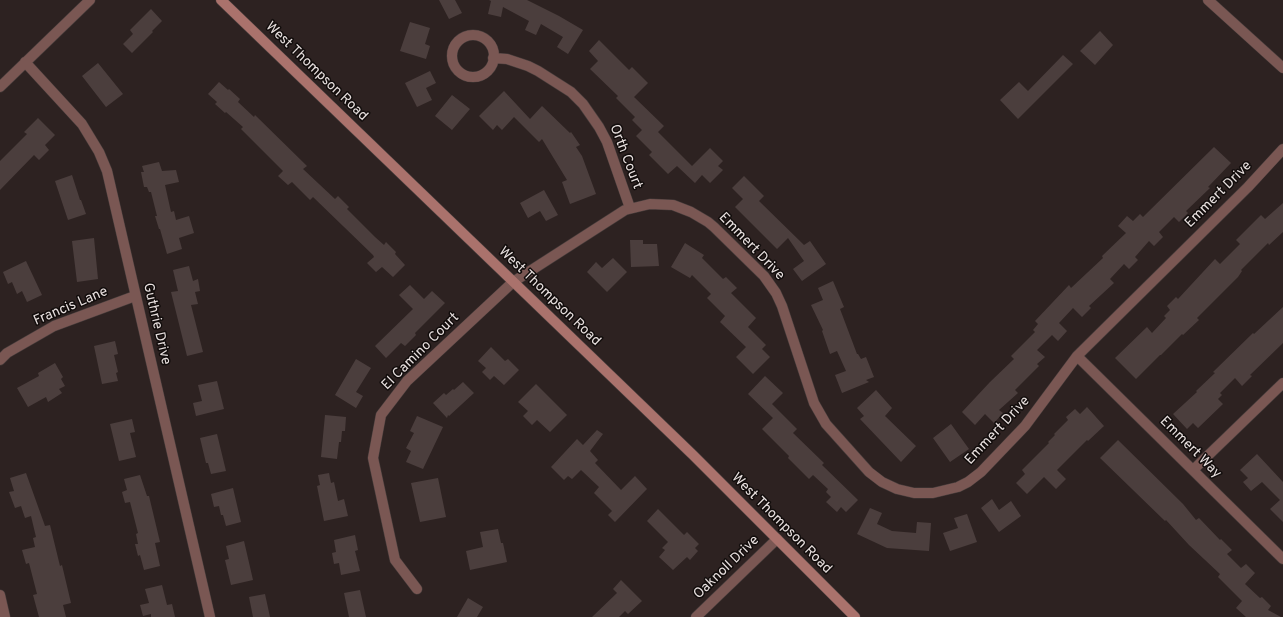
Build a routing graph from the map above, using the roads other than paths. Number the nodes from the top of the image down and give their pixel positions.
1 (90, 0) edge
2 (221, 0) edge
3 (1208, 0) edge
4 (493, 58) junction
5 (25, 62) junction
6 (1283, 68) edge
7 (0, 87) edge
8 (1283, 150) edge
9 (630, 208) junction
10 (513, 282) junction
11 (135, 296) junction
12 (1077, 356) junction
13 (0, 360) edge
14 (1283, 382) edge
15 (1193, 470) junction
16 (777, 540) junction
17 (1283, 560) edge
18 (417, 589) dead end
19 (0, 595) edge
20 (5, 617) edge
21 (210, 617) edge
22 (696, 617) edge
23 (855, 617) edge

1 - 5 street
2 - 10 main road, West Thompson Road
3 - 6 street
4 - 4 street
4 - 9 street, Orth Court
5 - 7 street
5 - 11 street, Guthrie Drive
8 - 12 street, Emmert Drive
9 - 10 street, Emmert Drive
9 - 12 street, Emmert Drive
10 - 16 main road, West Thompson Road
10 - 18 street, El Camino Court
11 - 13 street, Francis Lane
11 - 21 street, Guthrie Drive
12 - 15 street, Emmert Way
14 - 15 street
15 - 17 street, Emmert Way
16 - 22 street, Oaknoll Drive
16 - 23 main road, West Thompson Road
19 - 20 street

